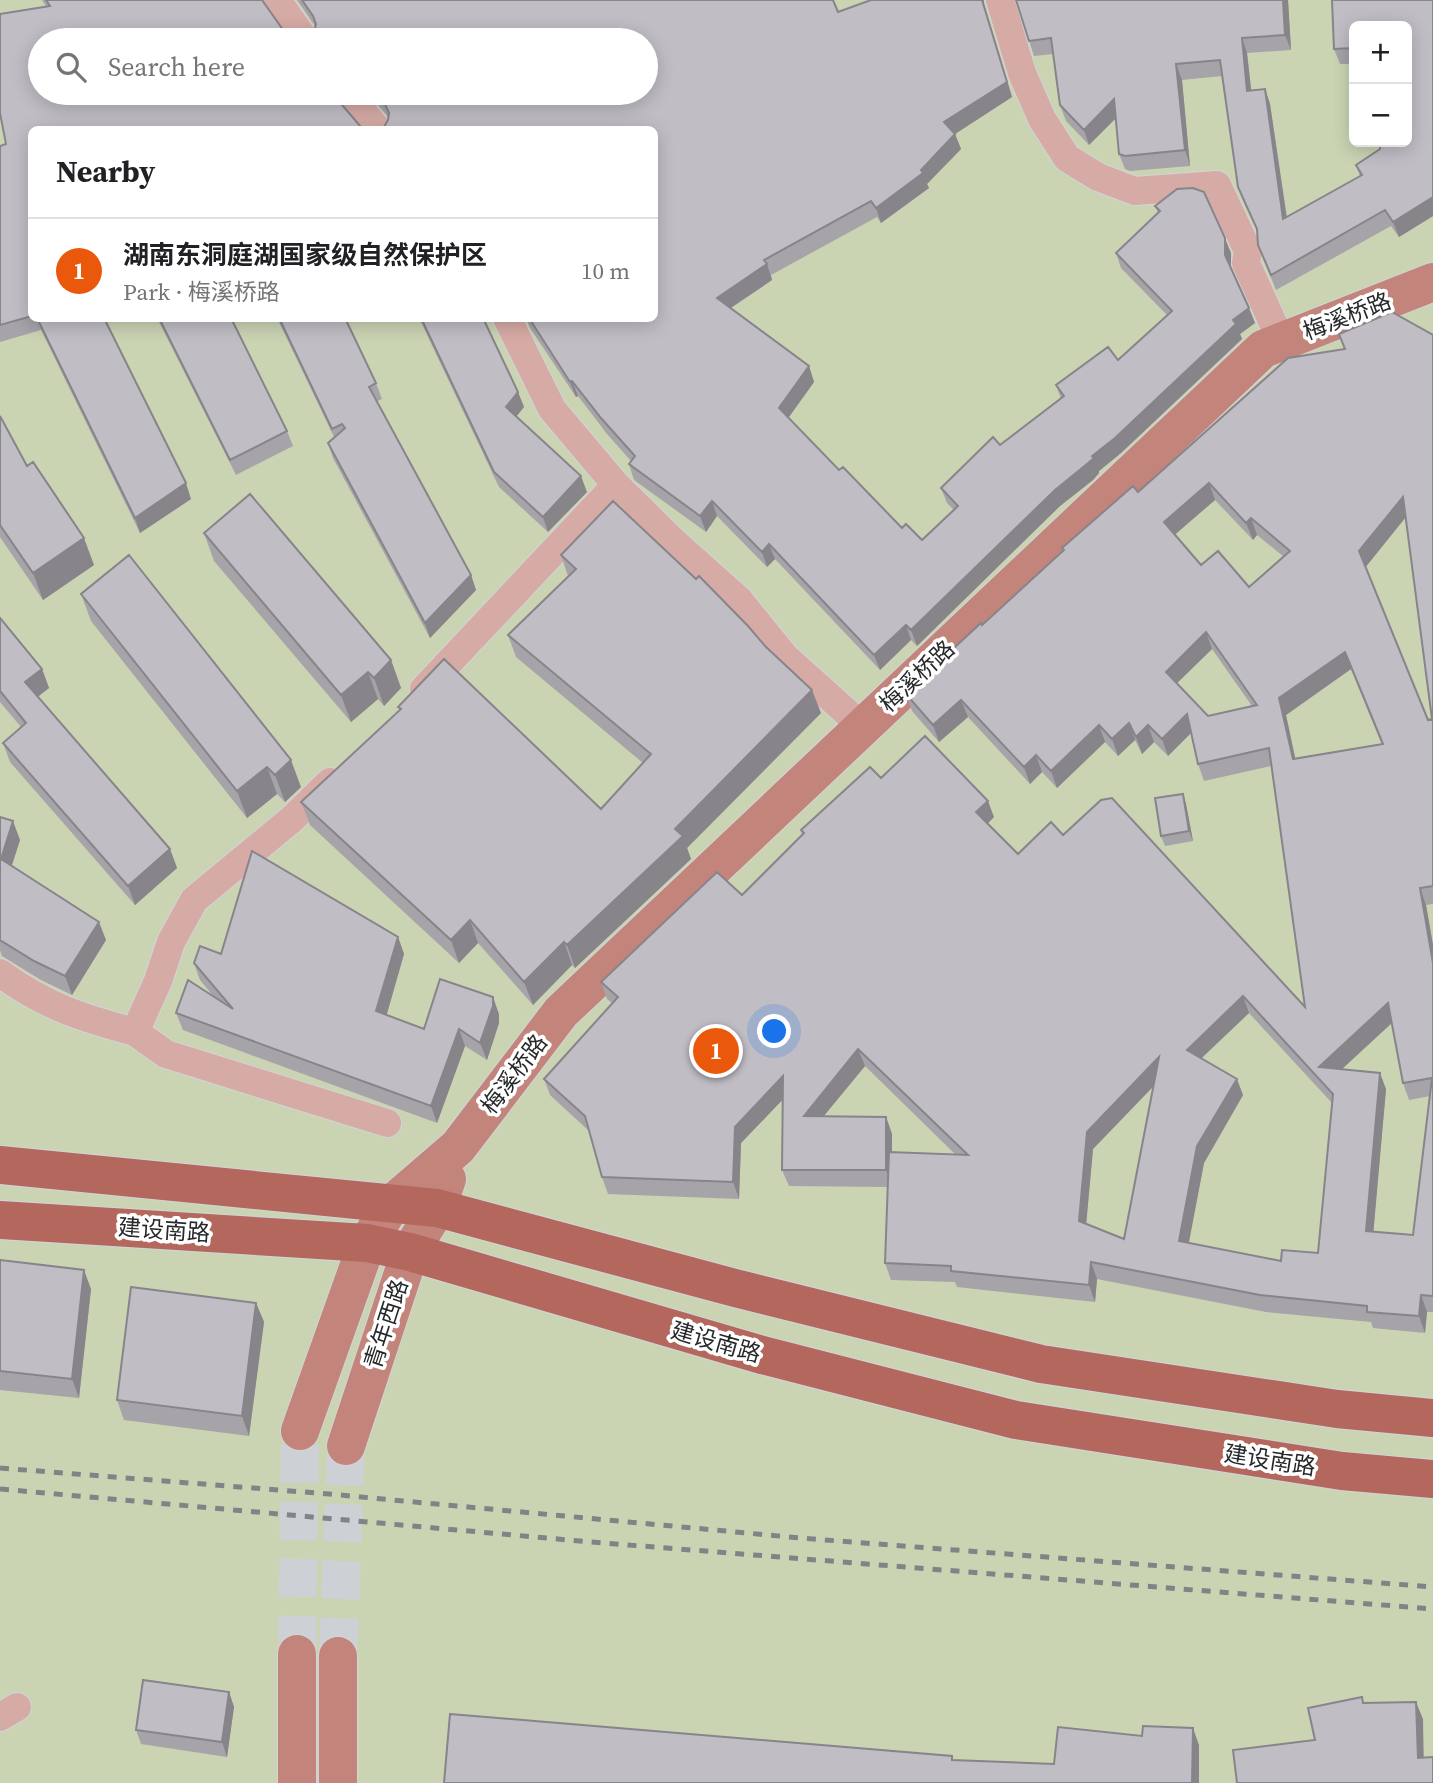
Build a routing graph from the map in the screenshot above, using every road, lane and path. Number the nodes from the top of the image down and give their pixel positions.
1 (277, 0) edge
2 (1000, 0) edge
3 (297, 28) edge
4 (357, 105) edge
5 (375, 126) edge
6 (1433, 282) edge
7 (510, 322) edge
8 (1281, 341) junction
9 (616, 485) junction
10 (404, 710) edge
11 (863, 727) junction
12 (348, 765) edge
13 (0, 973) edge
14 (135, 1032) junction
15 (387, 1124) dead end
16 (458, 1147) junction
17 (0, 1165) edge
18 (393, 1203) junction
19 (437, 1208) junction
20 (0, 1220) edge
21 (367, 1243) junction
22 (410, 1252) junction
23 (1433, 1418) edge
24 (300, 1431) tunnel mouth
25 (345, 1446) tunnel mouth
26 (1433, 1479) edge
27 (297, 1654) tunnel mouth
28 (338, 1656) tunnel mouth
29 (297, 1783) edge
30 (338, 1783) edge

1 - 3 street
2 - 8 street
4 - 5 street
6 - 8 main road, 梅溪桥路
7 - 9 street
8 - 11 main road, 梅溪桥路
9 - 10 street
9 - 11 street
11 - 16 main road, 梅溪桥路
12 - 14 street
13 - 14 street
14 - 15 street
16 - 18 main road, 青年西路
16 - 19 main road, 青年西路
17 - 18 main road, 建设南路
18 - 19 main road, 建设南路
18 - 21 main road, 青年西路
19 - 22 main road, 青年西路
19 - 23 main road, 建设南路
20 - 21 main road, 建设南路
21 - 22 main road, 建设南路
21 - 24 main road, 青年西路
22 - 25 main road, 青年西路
22 - 26 main road, 建设南路
27 - 29 main road
28 - 30 main road

